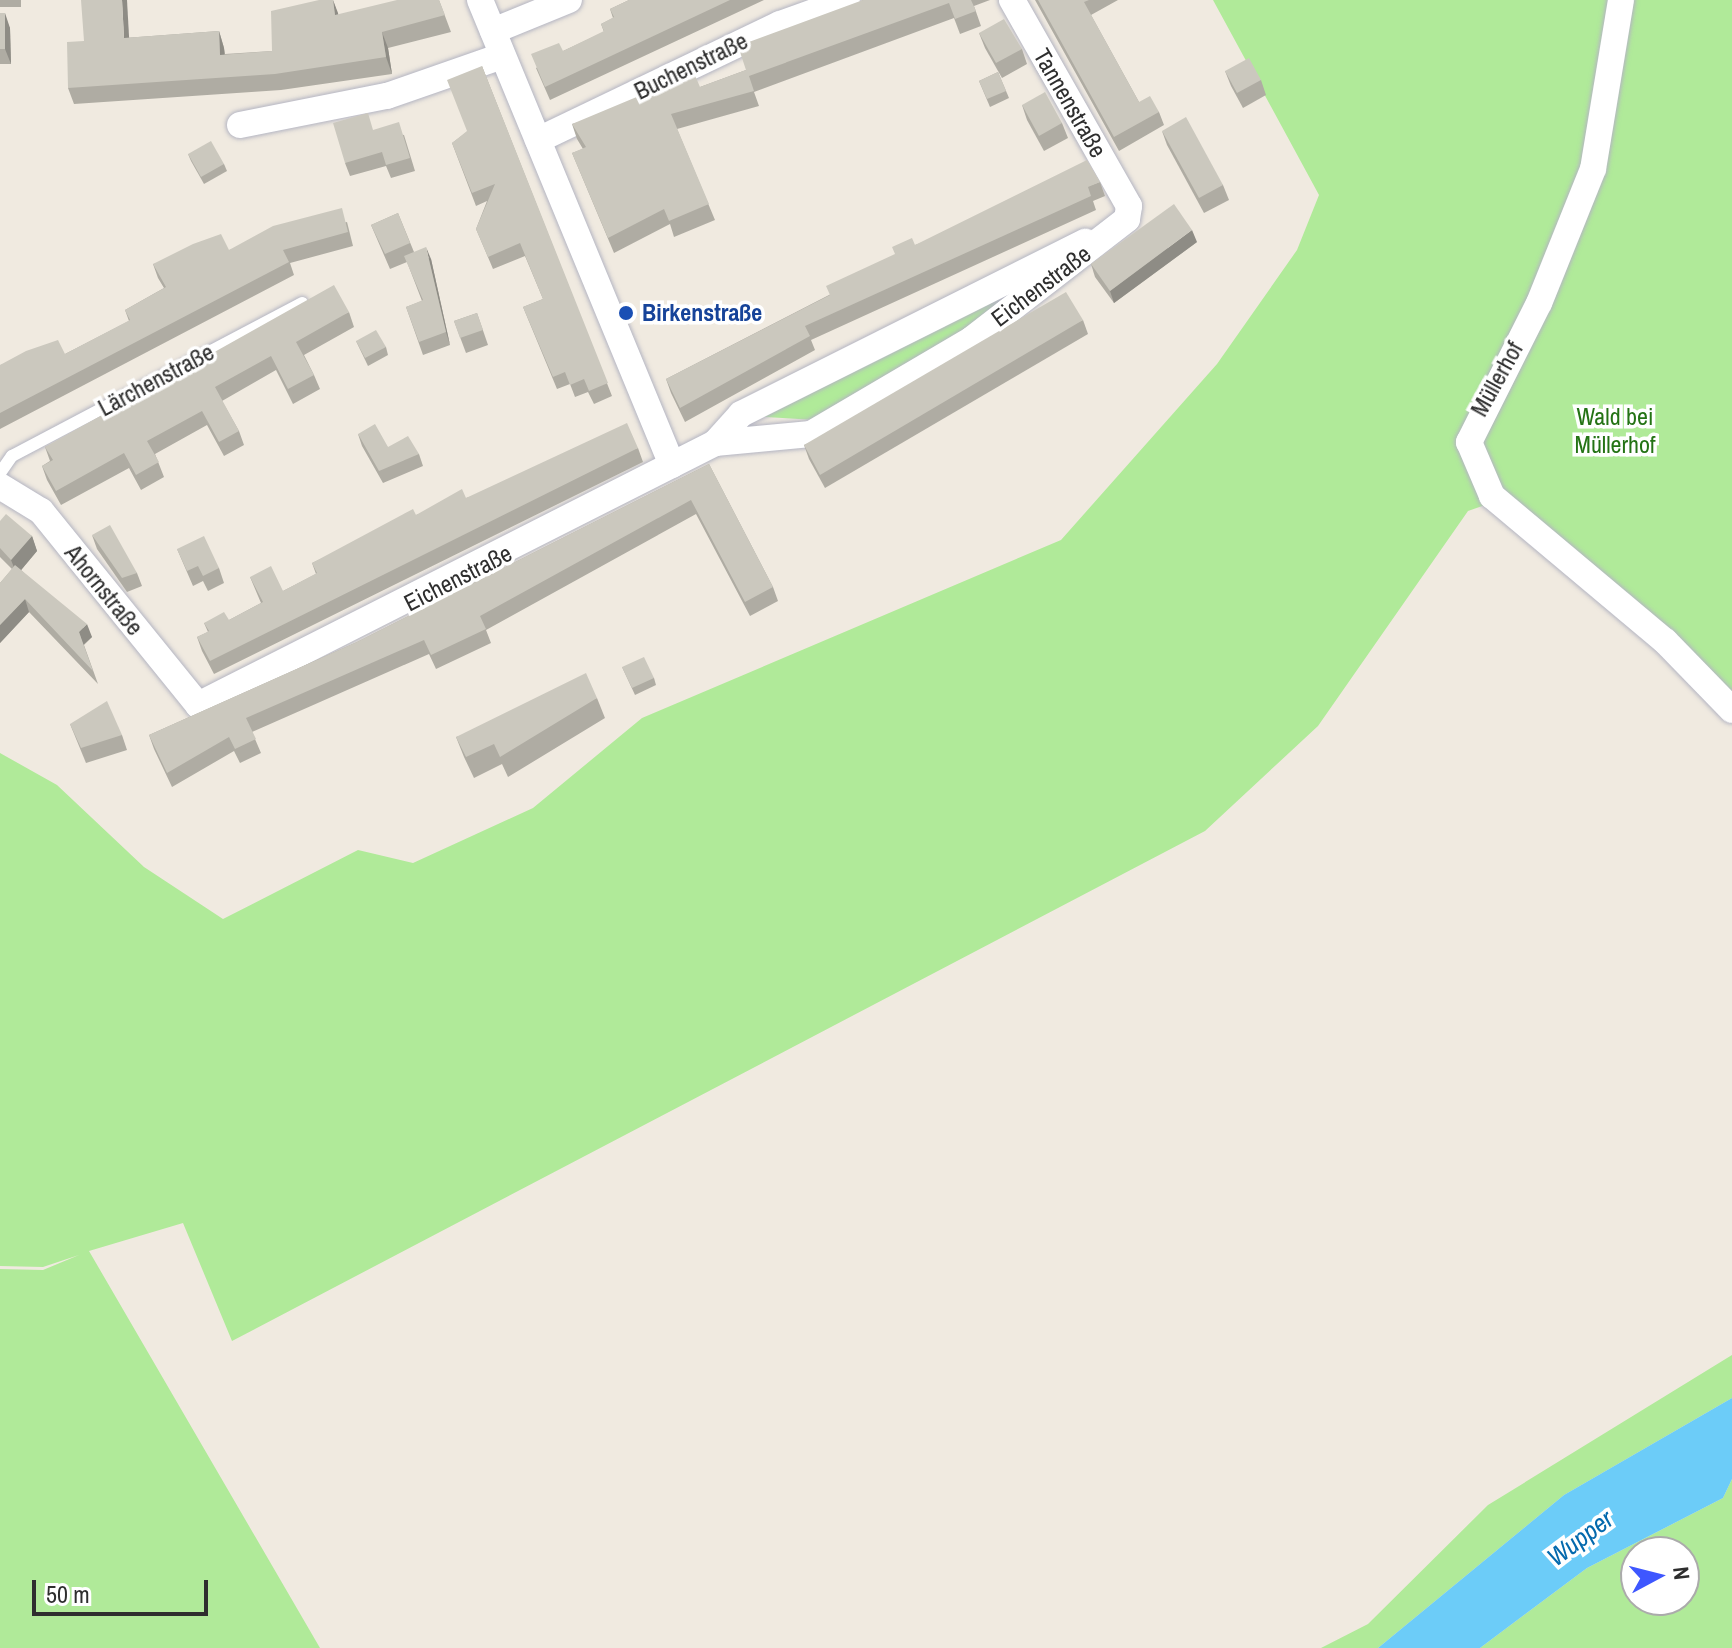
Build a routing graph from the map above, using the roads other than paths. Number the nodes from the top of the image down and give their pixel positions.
1 (480, 0) edge
2 (569, 0) edge
3 (847, 0) edge
4 (1012, 0) edge
5 (1621, 0) edge
6 (493, 31) junction
7 (502, 56) junction
8 (240, 125) dead end
9 (538, 140) junction
10 (1129, 206) joint
11 (1107, 235) junction
12 (319, 294) edge
13 (715, 443) junction
14 (672, 465) junction
15 (0, 473) edge
16 (0, 486) edge
17 (198, 705) joint
18 (1732, 710) edge

1 - 6 street
2 - 6 street
3 - 9 street, Buchenstraße
4 - 10 street, Tannenstraße
5 - 18 street, Müllerhof
6 - 7 street
7 - 8 street
7 - 9 street
9 - 14 street
10 - 11 street, Eichenstraße
11 - 13 street, Eichenstraße
11 - 13 street, Eichenstraße
12 - 15 lane, Lärchenstraße
13 - 14 street, Eichenstraße
14 - 17 street, Eichenstraße
16 - 17 street, Ahornstraße

